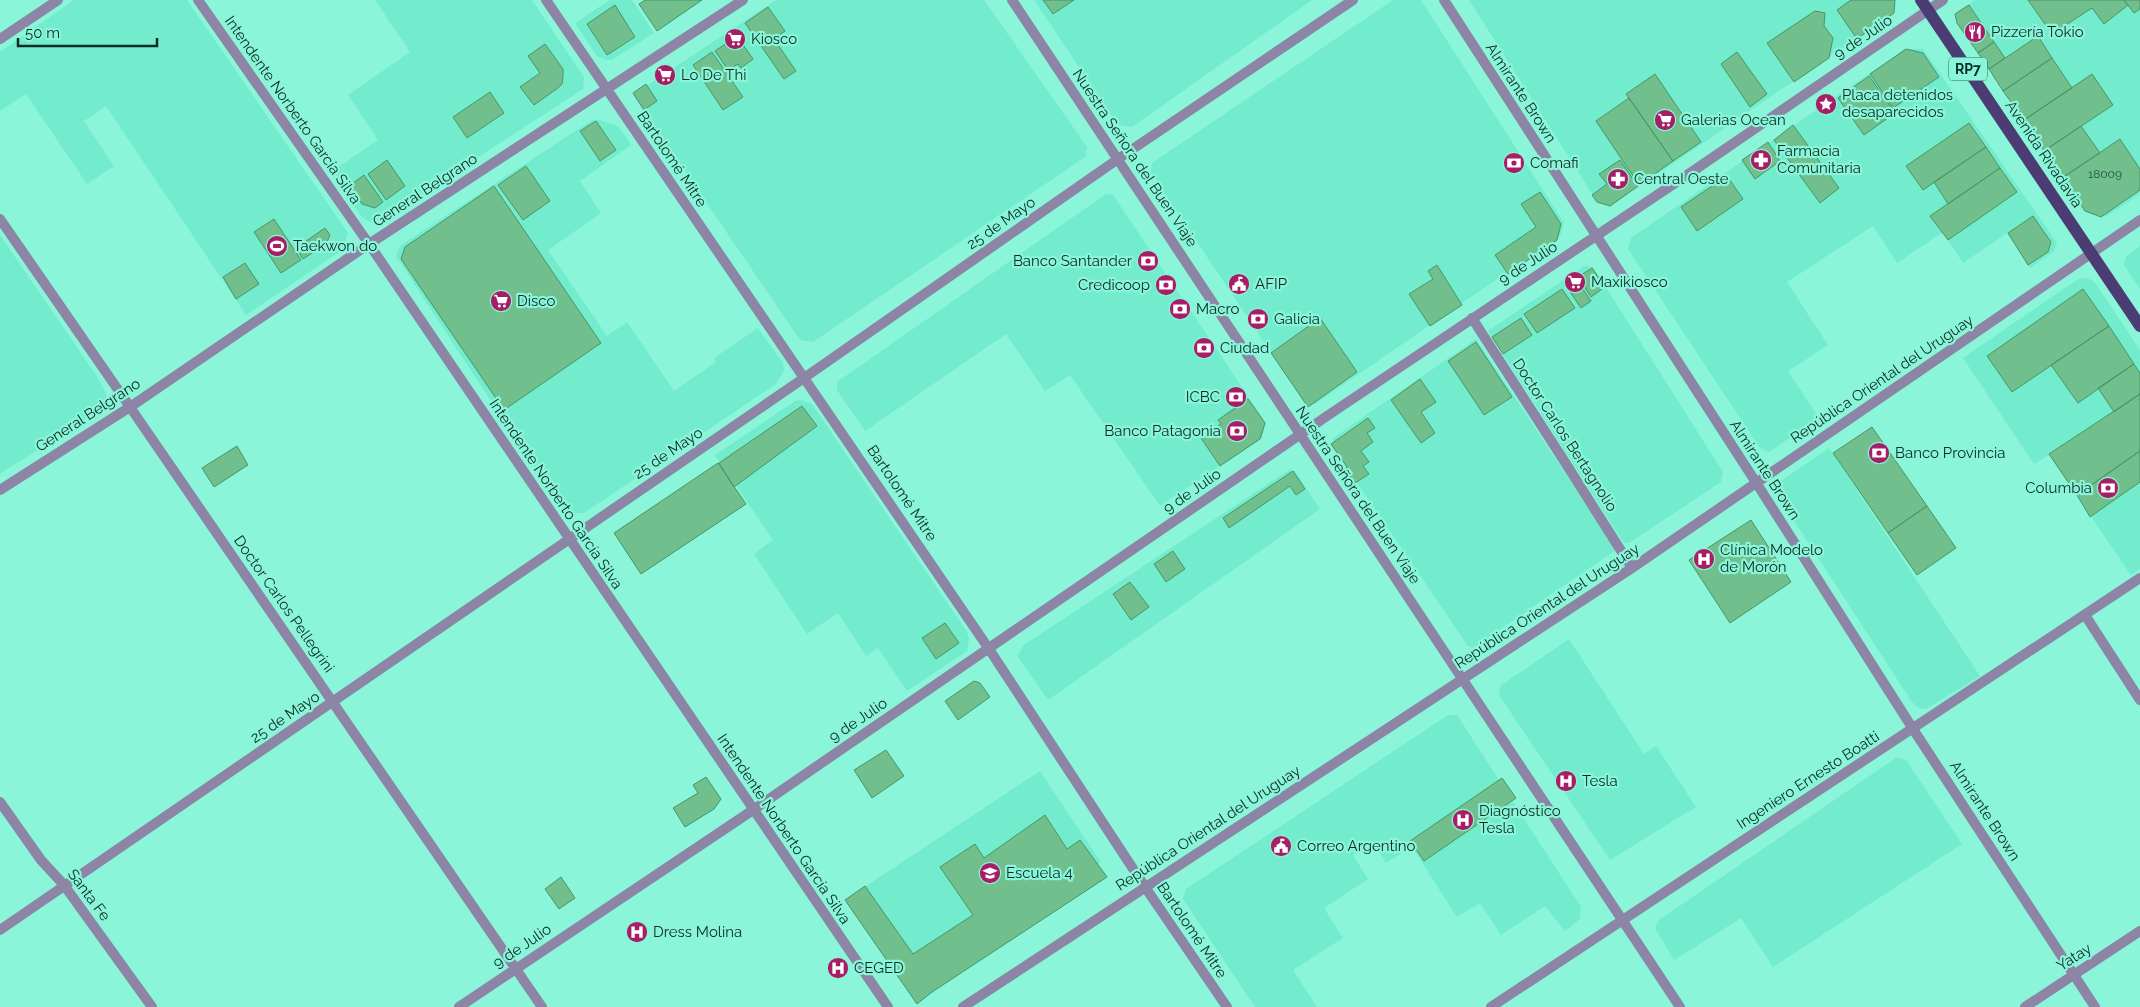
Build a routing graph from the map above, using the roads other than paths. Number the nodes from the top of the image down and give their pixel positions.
1 (58, 0) edge
2 (198, 0) edge
3 (546, 0) edge
4 (743, 0) edge
5 (1012, 0) edge
6 (1353, 0) edge
7 (1444, 0) edge
8 (1943, 0) edge
9 (1925, 5) edge
10 (0, 39) edge
11 (606, 90) junction
12 (1118, 159) junction
13 (0, 219) edge
14 (2140, 220) edge
15 (1596, 237) junction
16 (369, 244) junction
17 (2092, 254) junction
18 (1472, 318) junction
19 (2140, 326) edge
20 (804, 378) junction
21 (130, 406) junction
22 (1300, 435) junction
23 (1757, 484) junction
24 (0, 490) edge
25 (569, 540) junction
26 (1632, 568) junction
27 (2140, 578) edge
28 (2085, 615) junction
29 (989, 648) junction
30 (1462, 679) junction
31 (2140, 700) edge
32 (334, 702) junction
33 (1913, 729) junction
34 (0, 802) edge
35 (753, 810) junction
36 (64, 885) junction
37 (1145, 888) junction
38 (1622, 920) junction
39 (0, 930) edge
40 (2140, 931) edge
41 (516, 968) junction
42 (2074, 974) junction
43 (152, 1007) edge
44 (459, 1007) edge
45 (542, 1007) edge
46 (888, 1007) edge
47 (963, 1007) edge
48 (1227, 1007) edge
49 (1491, 1007) edge
50 (1680, 1007) edge
51 (2025, 1007) edge
52 (2095, 1007) edge

1 - 10 street
2 - 16 street, Intendente Norberto García Silva
3 - 11 street, Bartolomé Mitre
4 - 11 street, General Belgrano
5 - 12 street, Nuestra Señora del Buen Viaje
6 - 12 street, 25 de Mayo
7 - 15 street, Almirante Brown
8 - 9 street, 9 de Julio
9 - 15 street, 9 de Julio
9 - 17 main road, Avenida Rivadavia / RP7
11 - 16 street, General Belgrano
11 - 20 street, Bartolomé Mitre
12 - 20 street, 25 de Mayo
12 - 22 street, Nuestra Señora del Buen Viaje
13 - 21 street, Doctor Carlos Pellegrini
14 - 17 street, República Oriental del Uruguay
15 - 18 street, 9 de Julio
15 - 23 street, Almirante Brown
16 - 21 street, General Belgrano
16 - 25 street, Intendente Norberto García Silva
17 - 19 main road, Avenida Rivadavia / RP7
17 - 23 street, República Oriental del Uruguay
18 - 22 street, 9 de Julio
18 - 26 street, Doctor Carlos Bertagnolio
20 - 25 street, 25 de Mayo
20 - 29 street, Bartolomé Mitre
21 - 24 street, General Belgrano
21 - 32 street, Doctor Carlos Pellegrini
22 - 29 street, 9 de Julio
22 - 30 street, Nuestra Señora del Buen Viaje
23 - 26 street, República Oriental del Uruguay
23 - 33 street, Almirante Brown
25 - 32 street, 25 de Mayo
25 - 35 street, Intendente Norberto García Silva
26 - 30 street, República Oriental del Uruguay
27 - 28 street, Ingeniero Ernesto Boatti
28 - 31 street
28 - 33 street, Ingeniero Ernesto Boatti
29 - 35 street, 9 de Julio
29 - 37 street, Bartolomé Mitre
30 - 37 street, República Oriental del Uruguay
30 - 38 street, Nuestra Señora del Buen Viaje
32 - 36 street, 25 de Mayo
32 - 41 street, Doctor Carlos Pellegrini
33 - 38 street, Ingeniero Ernesto Boatti
33 - 42 street, Almirante Brown
34 - 36 street, Santa Fe
35 - 41 street, 9 de Julio
35 - 46 street, Intendente Norberto García Silva
36 - 39 street, 25 de Mayo
36 - 43 street, Santa Fe
37 - 47 street, República Oriental del Uruguay
37 - 48 street, Bartolomé Mitre
38 - 49 street, Ingeniero Ernesto Boatti
38 - 50 street, Nuestra Señora del Buen Viaje
40 - 42 street, Yatay
41 - 44 street, 9 de Julio
41 - 45 street, Doctor Carlos Pellegrini
42 - 51 street, Yatay
42 - 52 street, Almirante Brown

